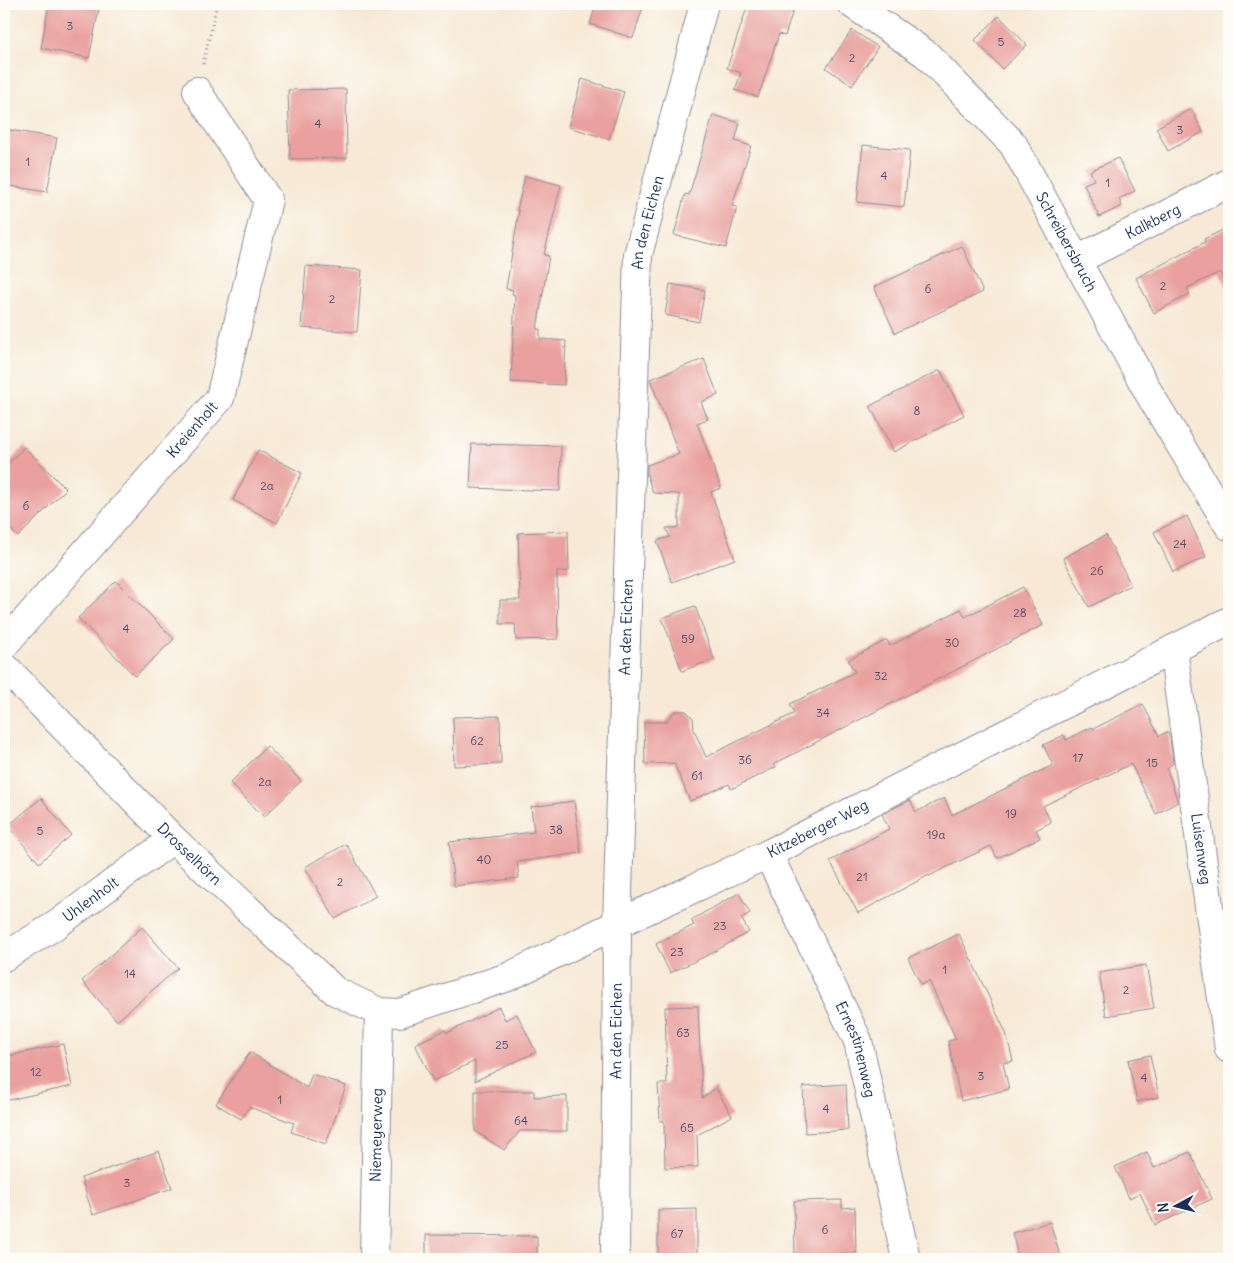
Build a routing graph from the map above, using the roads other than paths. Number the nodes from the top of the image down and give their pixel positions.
1 (704, 4) edge
2 (852, 4) edge
3 (197, 92) road end
4 (1229, 183) edge
5 (1077, 260) junction
6 (1229, 526) edge
7 (1229, 621) edge
8 (4, 645) edge
9 (1173, 648) junction
10 (4, 666) edge
11 (173, 839) junction
12 (768, 854) junction
13 (618, 924) junction
14 (4, 957) edge
15 (387, 1012) junction
16 (1229, 1050) edge
17 (374, 1259) edge
18 (615, 1259) edge
19 (906, 1259) edge

1 - 13 street, An den Eichen
2 - 5 street, Schreibersbruch
3 - 8 street, Kreienholt
4 - 5 street, Kalkberg
5 - 6 street, Schreibersbruch
7 - 9 street, Kitzeberger Weg
9 - 12 street, Kitzeberger Weg
9 - 16 street, Luisenweg
10 - 11 street, Drosselhörn
11 - 14 street, Uhlenholt
11 - 15 street, Drosselhörn
12 - 13 street, Kitzeberger Weg
12 - 19 street, Ernestinenweg
13 - 15 street, Kitzeberger Weg
13 - 18 street, An den Eichen
15 - 17 street, Niemeyerweg

